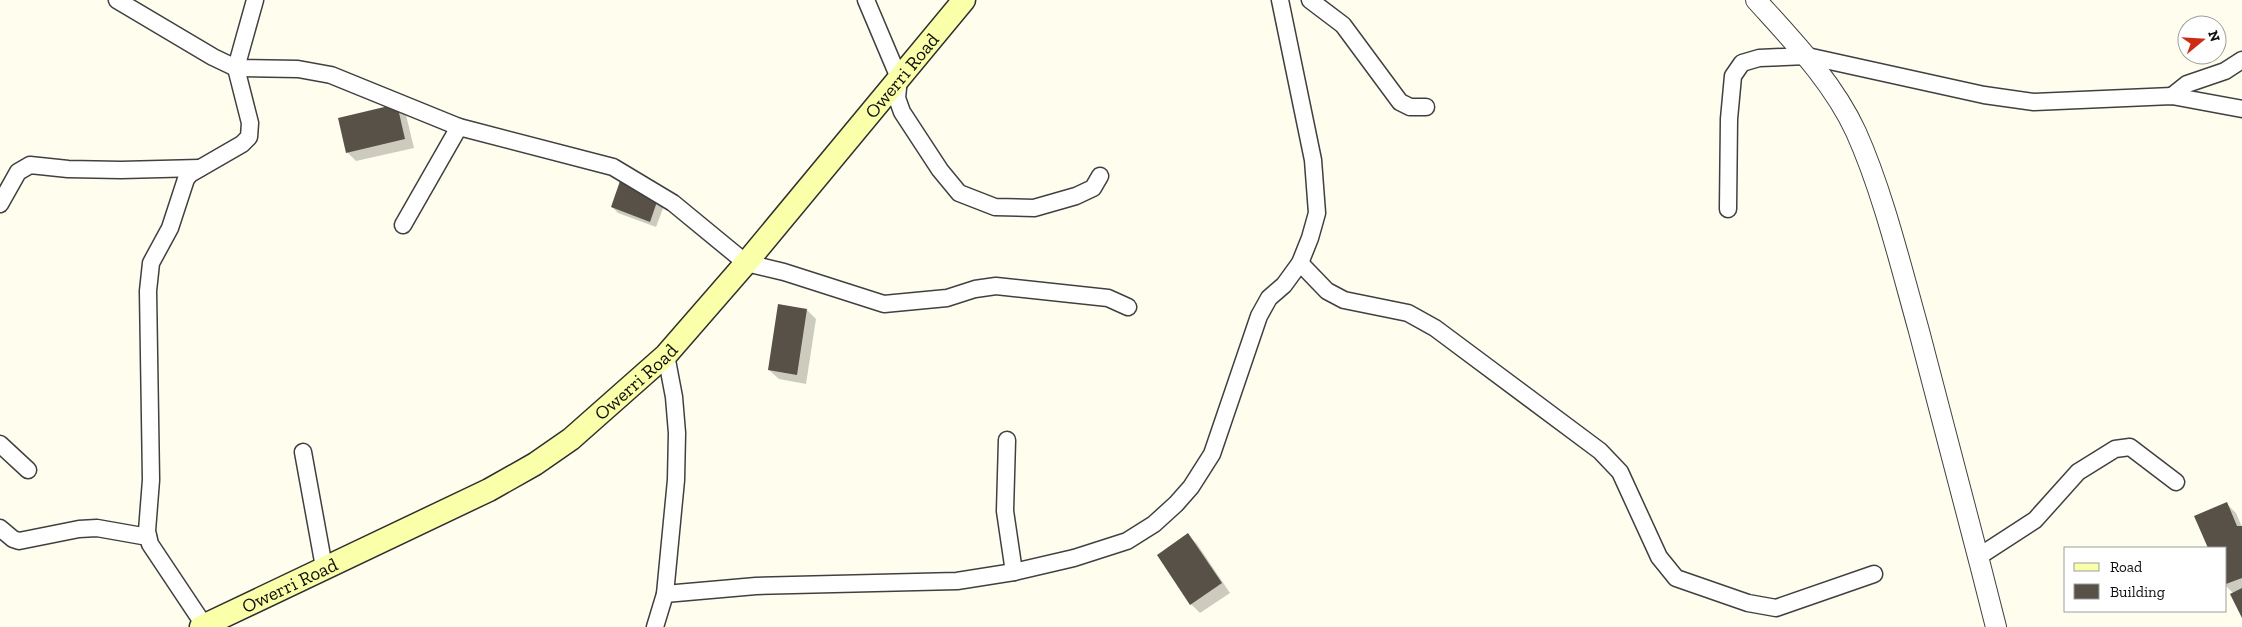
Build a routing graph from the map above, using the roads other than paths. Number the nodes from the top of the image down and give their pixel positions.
1 (117, 0) edge
2 (255, 0) edge
3 (866, 0) edge
4 (964, 0) edge
5 (1280, 0) edge
6 (1310, 0) edge
7 (1756, 0) edge
8 (1807, 56) junction
9 (2242, 60) edge
10 (236, 68) junction
11 (900, 78) junction
12 (2172, 96) junction
13 (1426, 107) dead end
14 (2242, 109) edge
15 (459, 127) junction
16 (200, 168) junction
17 (1100, 176) dead end
18 (0, 204) edge
19 (1728, 209) dead end
20 (403, 225) dead end
21 (746, 263) junction
22 (1300, 263) junction
23 (1128, 306) dead end
24 (666, 355) junction
25 (1007, 440) dead end
26 (0, 444) edge
27 (303, 452) dead end
28 (28, 470) dead end
29 (2176, 482) dead end
30 (0, 528) edge
31 (148, 537) junction
32 (1978, 557) junction
33 (324, 567) junction
34 (1014, 572) junction
35 (1874, 574) dead end
36 (664, 594) junction
37 (212, 624) edge
38 (655, 627) edge
39 (1996, 627) edge

1 - 10 street
2 - 10 street
3 - 11 street
4 - 11 main road, Owerri Road
5 - 22 street
6 - 13 street
7 - 8 street
8 - 12 street
8 - 19 street
8 - 32 street
9 - 12 street
10 - 15 street
10 - 16 street
11 - 17 street
11 - 21 main road, Owerri Road
12 - 14 street
15 - 20 street
15 - 21 street
16 - 18 street
16 - 31 street
21 - 23 street
21 - 24 main road, Owerri Road
22 - 34 street
22 - 35 street
24 - 33 main road, Owerri Road
24 - 36 street
25 - 34 street
26 - 28 street
27 - 33 street
29 - 32 street
30 - 31 street
31 - 37 street
32 - 39 street
33 - 37 main road, Owerri Road
34 - 36 street
36 - 38 street

